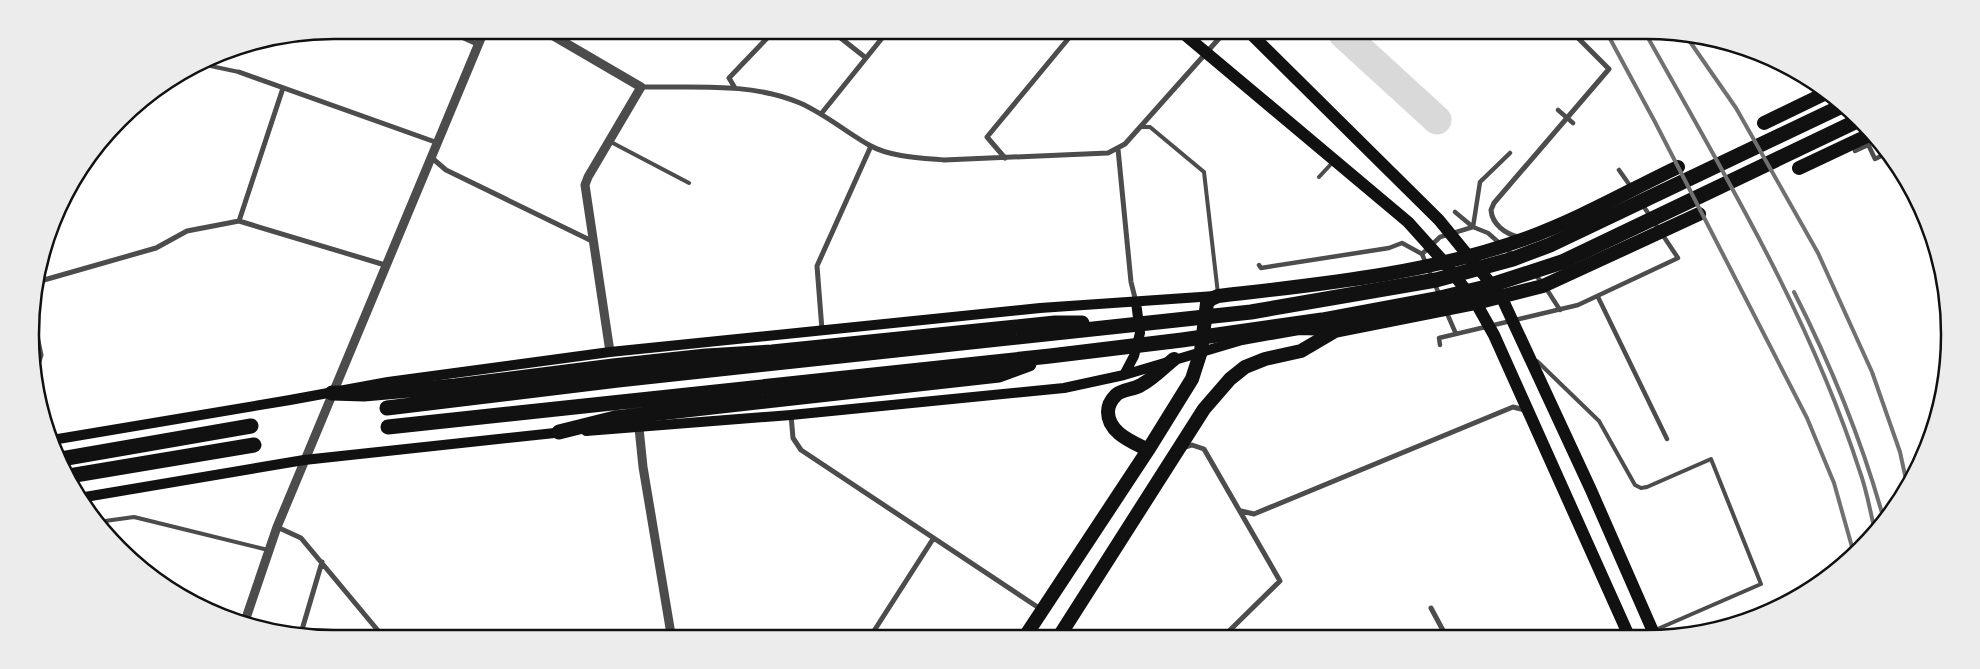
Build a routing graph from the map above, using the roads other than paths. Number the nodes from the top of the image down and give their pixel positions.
1 (467, 39) edge
2 (480, 39) edge
3 (560, 39) edge
4 (766, 39) edge
5 (842, 39) edge
6 (881, 39) edge
7 (1068, 39) edge
8 (1190, 39) edge
9 (1218, 39) edge
10 (1256, 39) edge
11 (1579, 39) edge
12 (478, 44) junction
13 (1206, 52) junction
14 (866, 58) junction
15 (210, 66) edge
16 (239, 72) joint
17 (641, 87) junction
18 (283, 88) junction
19 (735, 88) junction
20 (1813, 91) edge
21 (1838, 109) edge
22 (1558, 110) dead end
23 (1838, 110) edge
24 (821, 114) junction
25 (1852, 122) edge
26 (1852, 122) edge
27 (1573, 123) dead end
28 (1764, 123) dead end
29 (1140, 127) junction
30 (1778, 140) dead end
31 (1869, 140) edge
32 (609, 141) junction
33 (438, 143) junction
34 (871, 146) junction
35 (1118, 149) junction
36 (1855, 151) dead end
37 (1510, 153) dead end
38 (1787, 153) dead end
39 (1881, 156) edge
40 (432, 158) junction
41 (1005, 158) junction
42 (1335, 160) junction
43 (1678, 167) dead end
44 (1799, 168) dead end
45 (1619, 170) dead end
46 (1320, 178) dead end
47 (689, 183) dead end
48 (1685, 184) dead end
49 (1691, 199) dead end
50 (1456, 212) dead end
51 (1699, 214) dead end
52 (239, 221) junction
53 (1473, 228) junction
54 (1527, 238) junction
55 (594, 242) junction
56 (1422, 254) junction
57 (1468, 256) junction
58 (1444, 262) junction
59 (1522, 263) dead end
60 (386, 265) junction
61 (1260, 267) dead end
62 (1529, 270) dead end
63 (44, 280) edge
64 (1218, 296) junction
65 (1501, 296) junction
66 (1598, 297) junction
67 (1136, 302) junction
68 (1476, 303) junction
69 (1560, 310) junction
70 (822, 330) junction
71 (1336, 331) junction
72 (1456, 334) junction
73 (1440, 345) dead end
74 (39, 346) edge
75 (1201, 351) junction
76 (1529, 353) junction
77 (1050, 356) junction
78 (1174, 359) junction
79 (40, 360) edge
80 (614, 366) junction
81 (1124, 375) junction
82 (332, 393) junction
83 (386, 408) dead end
84 (1528, 411) junction
85 (791, 415) junction
86 (251, 426) dead end
87 (388, 427) dead end
88 (639, 428) junction
89 (560, 432) junction
90 (58, 439) edge
91 (1667, 439) dead end
92 (254, 445) dead end
93 (1148, 450) junction
94 (1178, 450) junction
95 (66, 458) edge
96 (304, 460) junction
97 (74, 475) edge
98 (87, 497) edge
99 (1241, 511) junction
100 (105, 521) dead end
101 (277, 527) junction
102 (933, 539) junction
103 (268, 550) junction
104 (322, 562) junction
105 (1431, 608) dead end
106 (1043, 611) junction
107 (246, 617) edge
108 (302, 629) edge
109 (378, 630) edge
110 (669, 630) edge
111 (875, 630) edge
112 (1030, 630) edge
113 (1063, 630) edge
114 (1230, 630) edge
115 (1443, 630) edge
116 (1626, 630) edge
117 (1652, 630) edge
118 (1663, 630) edge

1 - 12 street
2 - 12 street
3 - 17 street
4 - 19 street
5 - 14 street
6 - 14 street
7 - 41 street
8 - 13 main road
9 - 13 street
10 - 57 main road
11 - 54 street
12 - 33 street
13 - 29 street
13 - 42 main road
14 - 24 street
15 - 16 lane
16 - 18 street
17 - 19 street
17 - 32 street
18 - 33 street
18 - 52 street
19 - 24 street
20 - 28 highway
21 - 80 highway
22 - 27 street
23 - 30 highway
24 - 34 street
25 - 38 highway
26 - 77 highway
29 - 35 street
29 - 64 lane
31 - 36 street
31 - 39 street
31 - 44 highway
32 - 47 lane
32 - 55 street
33 - 40 street
34 - 41 street
34 - 70 street
35 - 41 street
35 - 67 street
37 - 53 street
40 - 55 street
40 - 60 street
42 - 46 lane
42 - 58 main road
43 - 54 highway
45 - 66 street
48 - 57 highway
49 - 65 highway
50 - 53 street
51 - 65 highway
52 - 60 street
52 - 63 street
53 - 56 street
53 - 59 street
54 - 57 highway
55 - 80 street
56 - 61 street
56 - 72 street
57 - 58 highway
57 - 65 main road
58 - 64 highway
58 - 68 main road
60 - 82 street
62 - 69 street
64 - 67 main road
64 - 75 highway
65 - 68 highway
65 - 76 main road
66 - 69 street
66 - 91 street
67 - 70 main road
67 - 81 main road
68 - 71 highway
68 - 84 main road
69 - 72 street
70 - 80 main road
71 - 75 main road
71 - 94 highway
72 - 73 street
74 - 79 street
75 - 78 main road
75 - 93 highway
76 - 117 main road
76 - 118 lane
77 - 87 highway
77 - 89 highway
78 - 81 main road
78 - 93 highway
80 - 82 highway
80 - 83 highway
81 - 85 main road
82 - 90 main road
82 - 96 street
84 - 99 street
84 - 116 main road
85 - 88 main road
85 - 102 street
86 - 95 highway
88 - 89 main road
88 - 110 street
89 - 96 main road
92 - 97 highway
93 - 106 highway
94 - 99 street
94 - 113 highway
96 - 98 main road
96 - 101 street
99 - 114 street
100 - 103 lane
101 - 103 street
101 - 104 street
102 - 106 street
102 - 111 street
103 - 107 street
104 - 108 street
104 - 109 street
105 - 115 street
106 - 112 highway

